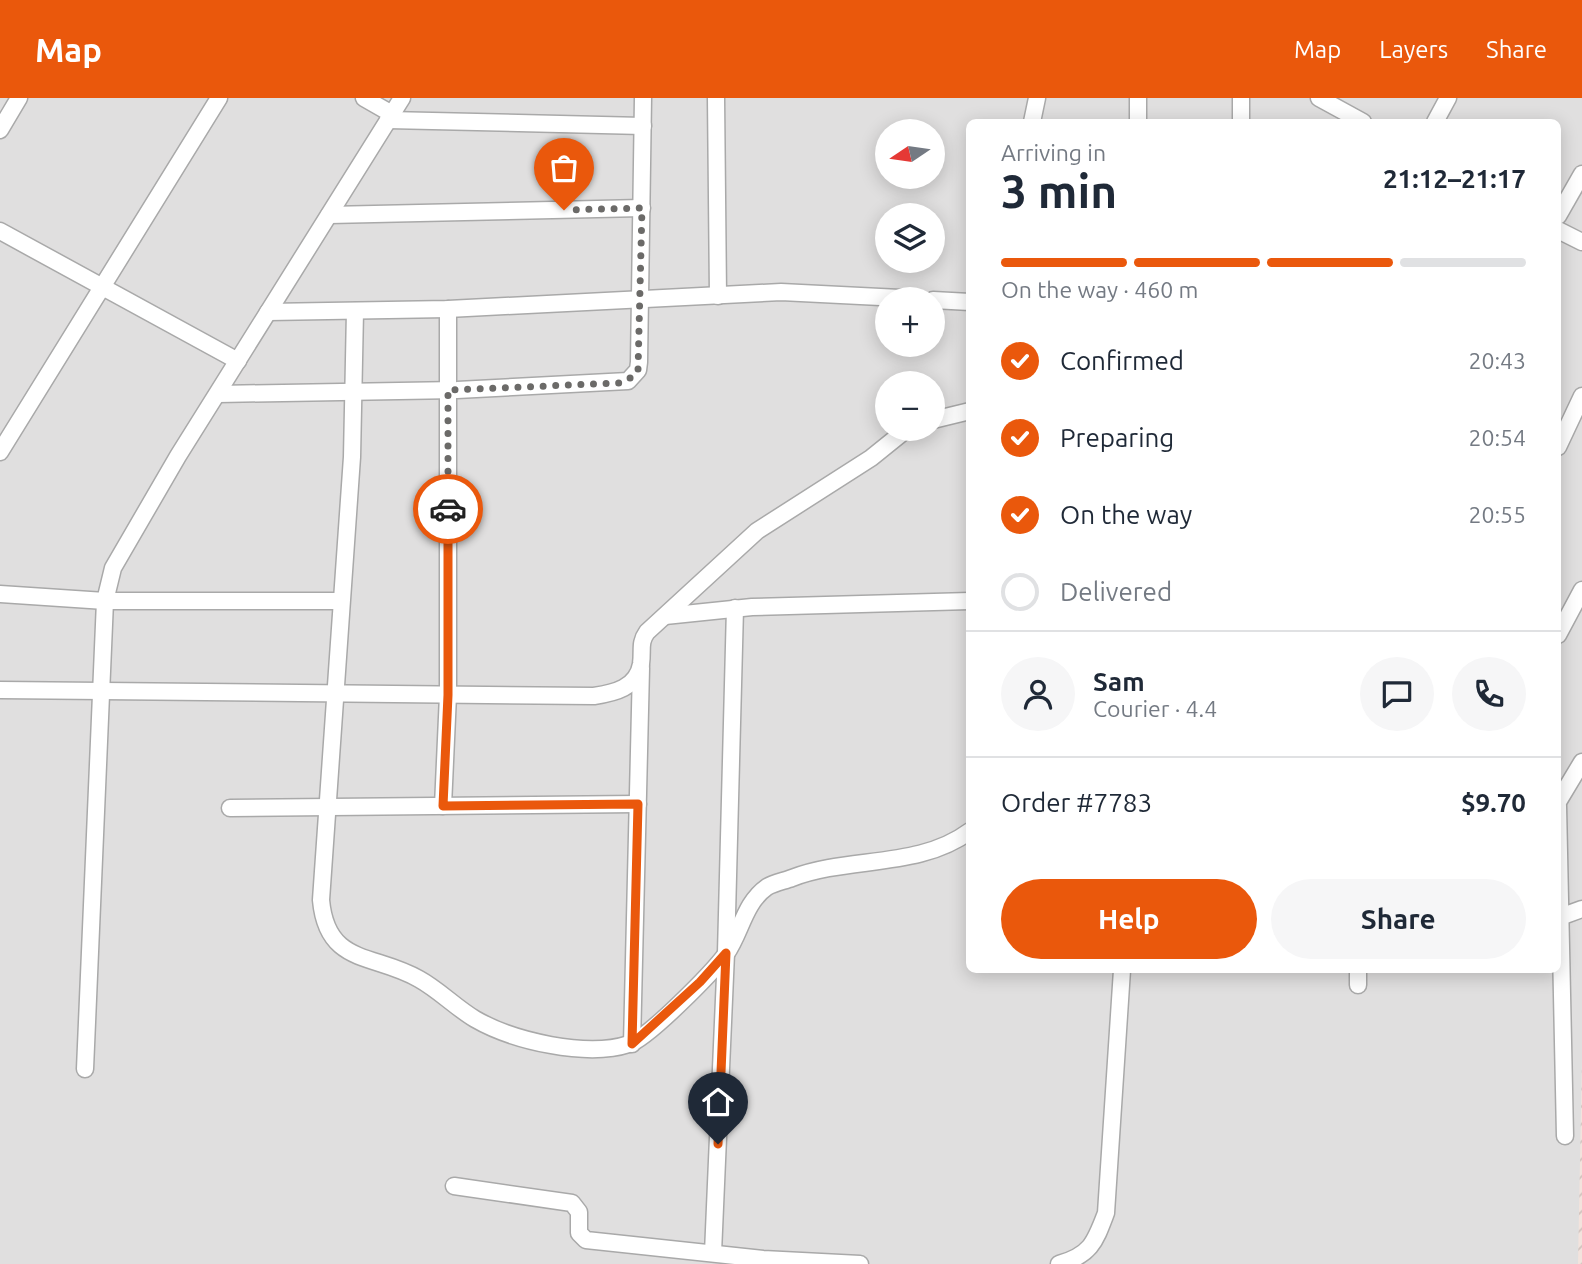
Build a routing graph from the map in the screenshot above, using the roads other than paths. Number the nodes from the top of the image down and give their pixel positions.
1 (19, 98) edge
2 (219, 98) edge
3 (364, 98) edge
4 (402, 98) edge
5 (643, 98) edge
6 (716, 98) edge
7 (1037, 98) edge
8 (1138, 98) edge
9 (1241, 98) edge
10 (1319, 98) edge
11 (1448, 98) edge
12 (390, 117) junction
13 (1348, 118) edge
14 (1033, 119) edge
15 (1138, 119) edge
16 (1241, 119) edge
17 (1437, 119) edge
18 (643, 125) junction
19 (0, 130) edge
20 (1582, 174) edge
21 (642, 208) junction
22 (1561, 211) edge
23 (329, 215) junction
24 (0, 231) edge
25 (1561, 232) edge
26 (1582, 242) edge
27 (102, 288) junction
28 (718, 296) junction
29 (875, 297) edge
30 (640, 298) junction
31 (945, 301) edge
32 (966, 302) edge
33 (448, 309) junction
34 (355, 311) junction
35 (268, 312) junction
36 (238, 361) junction
37 (448, 390) junction
38 (354, 393) junction
39 (218, 394) junction
40 (1582, 396) edge
41 (966, 412) edge
42 (945, 417) edge
43 (892, 441) edge
44 (1561, 441) edge
45 (0, 452) edge
46 (1582, 590) edge
47 (0, 594) edge
48 (105, 601) junction
49 (341, 601) junction
50 (966, 601) edge
51 (735, 608) junction
52 (665, 616) junction
53 (1561, 629) edge
54 (641, 666) junction
55 (0, 690) edge
56 (100, 691) junction
57 (334, 695) junction
58 (448, 695) junction
59 (1582, 762) edge
60 (1561, 799) edge
61 (638, 804) junction
62 (443, 806) junction
63 (328, 807) junction
64 (230, 808) dead end
65 (966, 833) edge
66 (1582, 909) edge
67 (1561, 918) edge
68 (726, 953) junction
69 (1561, 962) edge
70 (1122, 973) edge
71 (632, 1044) junction
72 (85, 1069) dead end
73 (1565, 1136) dead end
74 (454, 1186) dead end
75 (713, 1253) junction
76 (860, 1264) edge
77 (1059, 1264) edge

1 - 19 street
2 - 27 street
3 - 12 street
4 - 12 street
5 - 18 street
6 - 28 street
7 - 14 street
8 - 15 street
9 - 16 street
10 - 13 street
11 - 17 street
12 - 18 street
12 - 23 street
18 - 21 street
20 - 22 street
21 - 23 street
21 - 30 street
23 - 35 street
24 - 27 street
25 - 26 street
27 - 36 street
27 - 45 street
28 - 29 street
28 - 30 street
30 - 33 street
30 - 37 street
31 - 32 street
33 - 34 street
33 - 37 street
34 - 35 street
34 - 38 street
35 - 36 street
36 - 39 street
37 - 38 street
37 - 58 street
38 - 39 street
38 - 49 street
39 - 48 street
40 - 44 street
41 - 42 street
43 - 52 street
46 - 53 street
47 - 48 street
48 - 49 street
48 - 56 street
49 - 57 street
50 - 51 street
51 - 52 street
51 - 68 street
52 - 54 street
54 - 58 street
54 - 61 street
55 - 56 street
56 - 57 street
56 - 72 street
57 - 58 street
57 - 63 street
58 - 62 street
59 - 60 street
61 - 62 street
61 - 71 street
62 - 63 street
63 - 64 street
63 - 71 street
65 - 68 street
66 - 67 street
68 - 71 street
68 - 75 street
69 - 73 street
70 - 77 street
74 - 75 street
75 - 76 street

